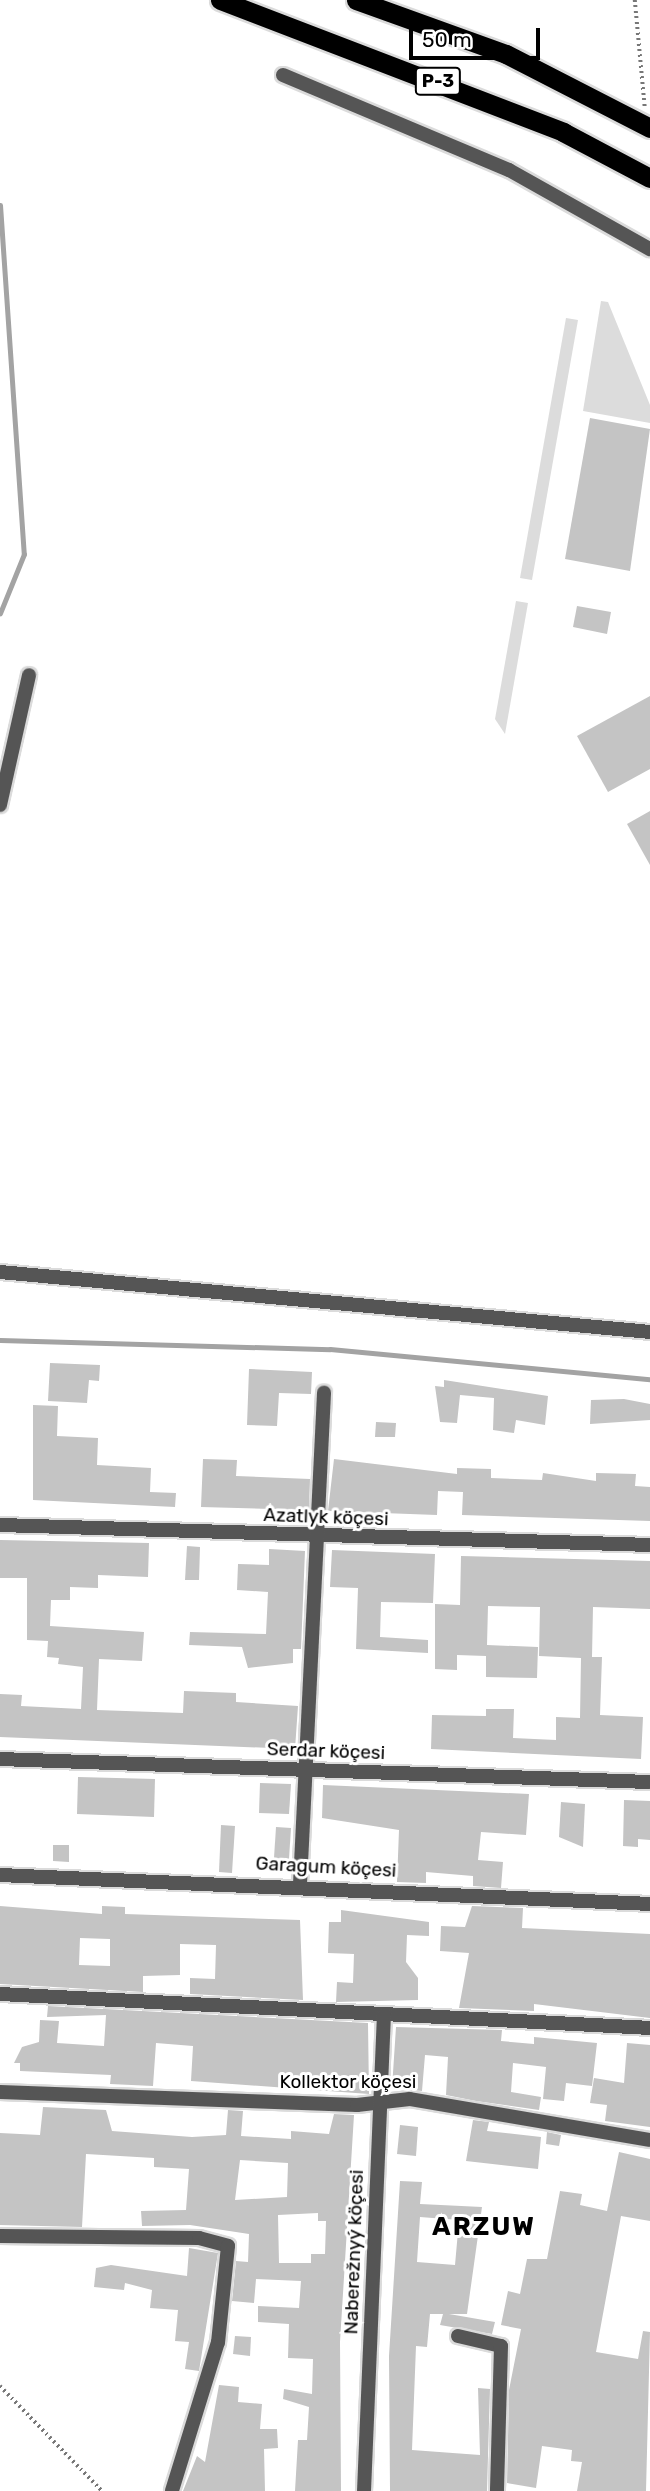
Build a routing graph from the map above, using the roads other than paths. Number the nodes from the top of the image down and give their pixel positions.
1 (220, 0) edge
2 (356, 0) edge
3 (283, 75) dead end
4 (649, 127) edge
5 (650, 178) edge
6 (650, 249) edge
7 (29, 675) dead end
8 (0, 805) edge
9 (0, 1272) edge
10 (650, 1332) edge
11 (324, 1393) dead end
12 (0, 1525) edge
13 (317, 1536) junction
14 (650, 1545) edge
15 (0, 1759) edge
16 (306, 1770) junction
17 (650, 1782) edge
18 (0, 1875) edge
19 (300, 1884) junction
20 (650, 1904) edge
21 (0, 1994) edge
22 (384, 2014) junction
23 (650, 2028) edge
24 (0, 2092) edge
25 (379, 2099) junction
26 (650, 2140) edge
27 (0, 2236) edge
28 (458, 2336) dead end
29 (172, 2491) edge
30 (364, 2491) edge
31 (497, 2491) edge

1 - 5 highway, P-3
2 - 4 highway
3 - 6 street
7 - 8 street
9 - 10 street
11 - 13 street
12 - 13 street, Azatlyk köçesi
13 - 14 street, Azatlyk köçesi
13 - 16 street
15 - 16 street, Serdar köçesi
16 - 17 street, Serdar köçesi
16 - 19 street
18 - 19 street, Garagum köçesi
19 - 20 street, Garagum köçesi
21 - 22 street
22 - 23 street
22 - 25 street, Naberežnyý köçesi
24 - 25 street, Kollektor köçesi
25 - 26 street, Kollektor köçesi
25 - 30 street, Naberežnyý köçesi
27 - 29 street
28 - 31 street

